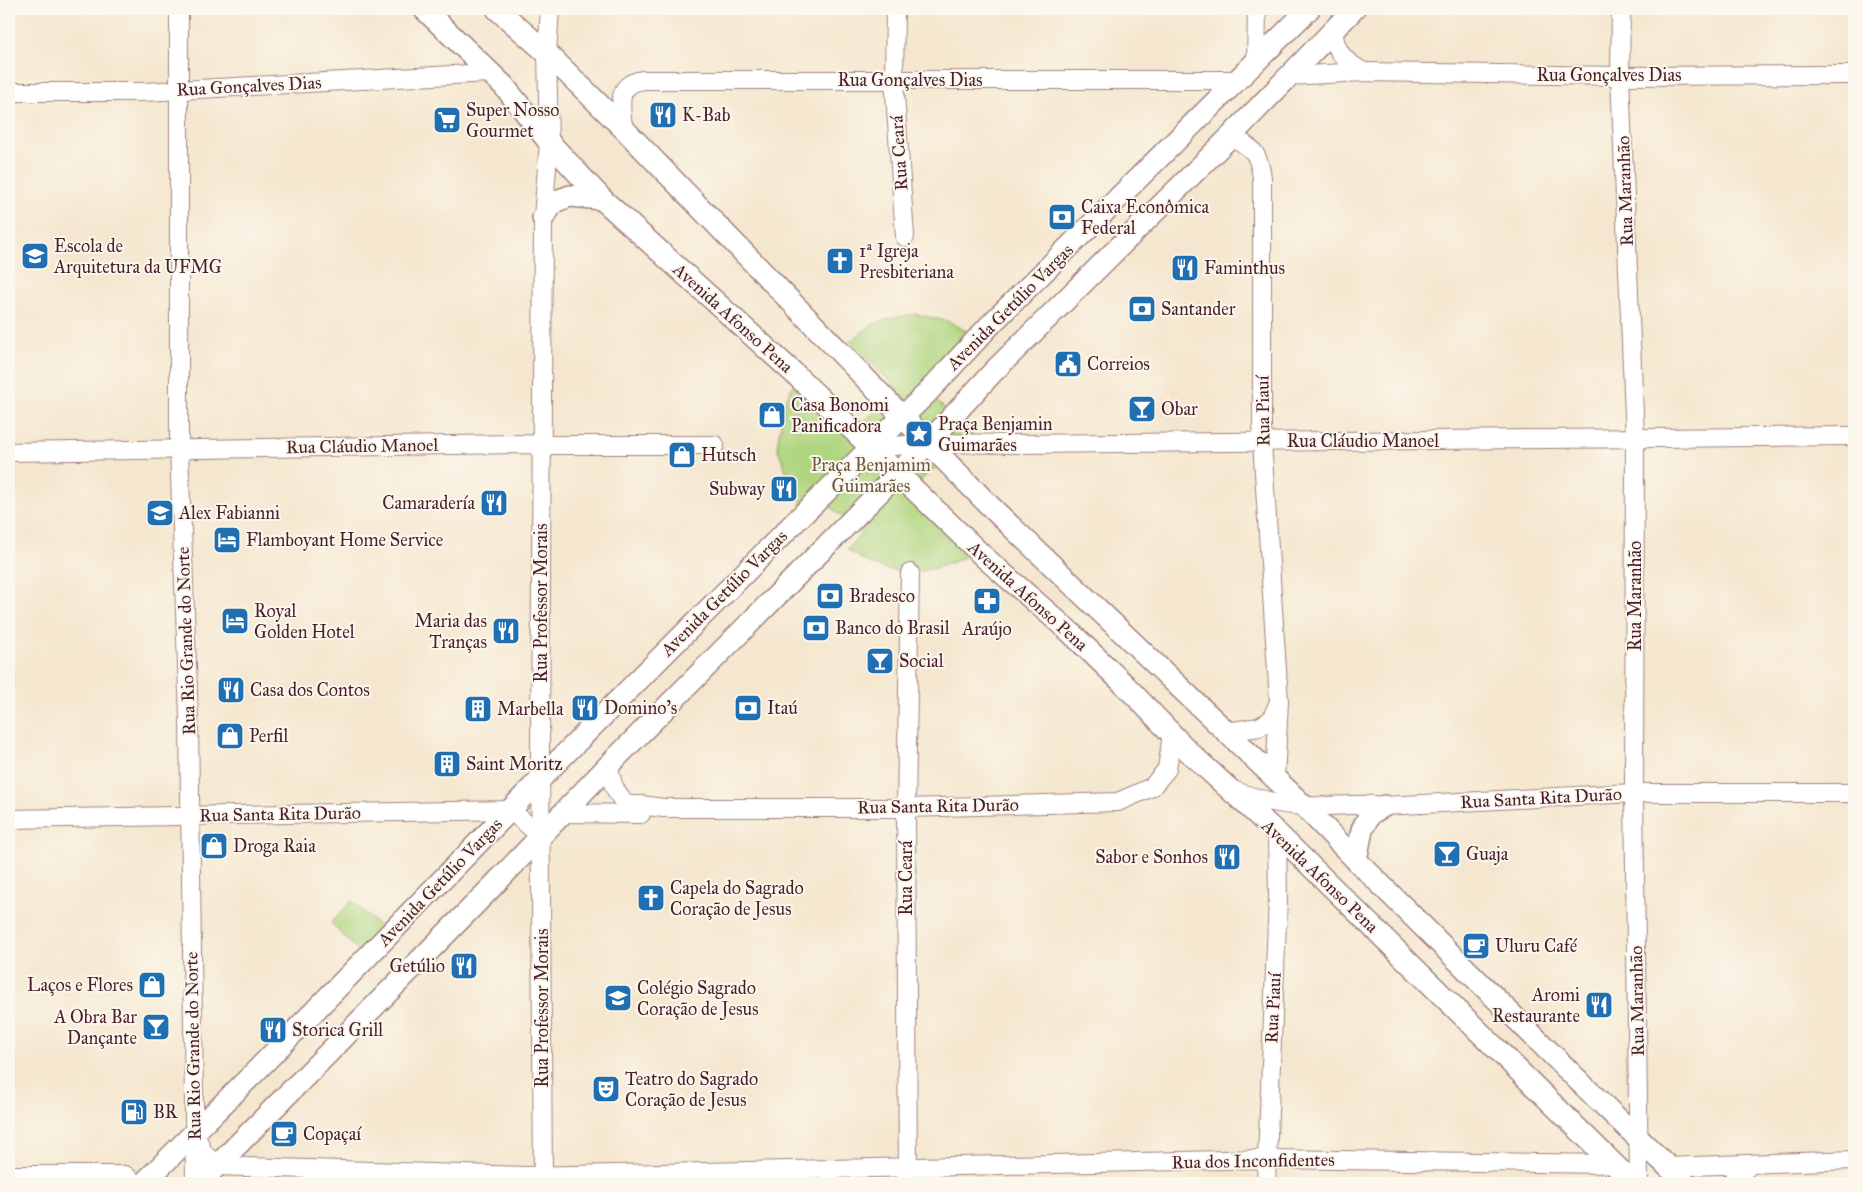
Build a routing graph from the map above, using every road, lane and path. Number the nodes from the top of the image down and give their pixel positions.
1 (179, 9) edge
2 (424, 9) edge
3 (498, 9) edge
4 (550, 9) edge
5 (895, 9) edge
6 (1257, 9) edge
7 (1309, 9) edge
8 (1354, 9) edge
9 (1621, 9) edge
10 (1333, 30) junction
11 (547, 53) junction
12 (1256, 64) junction
13 (1364, 72) junction
14 (489, 73) junction
15 (1854, 75) edge
16 (1288, 76) junction
17 (1620, 76) junction
18 (894, 80) junction
19 (1239, 80) junction
20 (180, 83) junction
21 (9, 92) edge
22 (623, 128) junction
23 (1230, 136) junction
24 (548, 142) junction
25 (602, 199) junction
26 (543, 218) junction
27 (905, 236) dead end
28 (903, 416) junction
29 (1854, 436) edge
30 (1635, 439) junction
31 (1262, 442) junction
32 (928, 443) junction
33 (542, 445) junction
34 (715, 445) dead end
35 (871, 448) junction
36 (180, 449) junction
37 (9, 452) edge
38 (897, 473) junction
39 (910, 573) dead end
40 (1279, 701) junction
41 (1226, 732) junction
42 (1172, 734) junction
43 (609, 765) junction
44 (540, 778) junction
45 (1275, 779) junction
46 (1230, 789) junction
47 (1634, 793) junction
48 (1854, 793) edge
49 (1304, 806) junction
50 (1384, 806) junction
51 (663, 808) junction
52 (906, 808) junction
53 (510, 810) junction
54 (563, 813) junction
55 (190, 816) junction
56 (9, 819) edge
57 (1277, 833) junction
58 (541, 836) junction
59 (1356, 860) junction
60 (194, 1131) junction
61 (1638, 1140) junction
62 (1266, 1159) junction
63 (1854, 1160) edge
64 (1613, 1164) junction
65 (1751, 1164) junction
66 (216, 1166) junction
67 (1667, 1167) junction
68 (9, 1175) edge
69 (908, 1176) edge
70 (543, 1179) edge
71 (132, 1183) edge
72 (144, 1183) edge
73 (195, 1183) edge
74 (200, 1183) edge
75 (1266, 1183) edge
76 (1633, 1183) edge
77 (1639, 1183) edge
78 (1685, 1183) edge
79 (1730, 1183) edge

1 - 20 street, Rua Rio Grande do Norte
2 - 14 main road, Avenida Afonso Pena
3 - 11 main road, Avenida Afonso Pena
4 - 11 street, Rua Professor Morais
5 - 18 street, Rua Ceará
6 - 12 street
7 - 12 main road, Avenida Getúlio Vargas
8 - 10 main road, Avenida Getúlio Vargas
9 - 17 street, Rua Maranhão
10 - 13 street
10 - 16 main road, Avenida Getúlio Vargas
11 - 22 main road, Avenida Afonso Pena
11 - 24 street, Rua Professor Morais
12 - 19 main road, Avenida Getúlio Vargas
13 - 16 street, Rua Gonçalves Dias
13 - 17 street, Rua Gonçalves Dias
14 - 20 street, Rua Gonçalves Dias
14 - 24 main road, Avenida Afonso Pena
15 - 17 street, Rua Gonçalves Dias
16 - 23 main road, Avenida Getúlio Vargas
17 - 30 street, Rua Maranhão
18 - 19 street, Rua Gonçalves Dias
18 - 22 street, Rua Gonçalves Dias
18 - 27 street, Rua Ceará
19 - 28 main road, Avenida Getúlio Vargas
20 - 21 street
20 - 36 street, Rua Rio Grande do Norte
22 - 28 main road, Avenida Afonso Pena
23 - 31 street, Rua Piauí
23 - 32 main road, Avenida Getúlio Vargas
24 - 25 main road, Avenida Afonso Pena
24 - 26 street, Rua Professor Morais
25 - 26 main road
25 - 35 main road, Avenida Afonso Pena
26 - 33 street, Rua Professor Morais
28 - 32 main road, Avenida Afonso Pena
28 - 35 main road, Avenida Getúlio Vargas
29 - 30 street, Rua Cláudio Manoel
30 - 31 street, Rua Cláudio Manoel
30 - 47 street, Rua Maranhão
31 - 32 street, Rua Cláudio Manoel
31 - 40 street, Rua Piauí
32 - 35 street, Rua Cláudio Manoel
32 - 38 main road, Avenida Getúlio Vargas
32 - 41 main road, Avenida Afonso Pena
33 - 34 street, Rua Cláudio Manoel
33 - 36 street, Rua Cláudio Manoel
33 - 44 street, Rua Professor Morais
35 - 38 main road, Avenida Afonso Pena
35 - 44 main road, Avenida Getúlio Vargas
36 - 37 street, Rua Cláudio Manoel
36 - 55 street, Rua Rio Grande do Norte
38 - 42 main road, Avenida Afonso Pena
38 - 43 main road, Avenida Getúlio Vargas
39 - 52 street, Rua Ceará
40 - 41 street
40 - 45 street, Rua Piauí
41 - 45 main road, Avenida Afonso Pena
42 - 46 main road, Avenida Afonso Pena
42 - 52 street, Rua Santa Rita Durão
43 - 51 street, Rua Santa Rita Durão
43 - 54 main road, Avenida Getúlio Vargas
44 - 53 main road, Avenida Getúlio Vargas
44 - 58 street, Rua Professor Morais
45 - 49 main road, Avenida Afonso Pena
46 - 49 street, Rua Santa Rita Durão
46 - 57 main road, Avenida Afonso Pena
47 - 48 street, Rua Santa Rita Durão
47 - 50 street, Rua Santa Rita Durão
47 - 61 street, Rua Maranhão
49 - 50 street, Rua Santa Rita Durão
49 - 59 main road, Avenida Afonso Pena
50 - 59 main road
51 - 52 street, Rua Santa Rita Durão
51 - 54 street, Rua Santa Rita Durão
52 - 69 street, Rua Ceará
53 - 55 street, Rua Santa Rita Durão
53 - 58 street
53 - 60 main road, Avenida Getúlio Vargas
54 - 58 main road, Avenida Getúlio Vargas
55 - 56 street, Rua Santa Rita Durão
55 - 60 street, Rua Rio Grande do Norte
57 - 62 street, Rua Piauí
57 - 64 main road, Avenida Afonso Pena
58 - 66 main road, Avenida Getúlio Vargas
58 - 70 street, Rua Professor Morais
59 - 61 main road, Avenida Afonso Pena
60 - 66 street
60 - 72 main road, Avenida Getúlio Vargas
60 - 73 street, Rua Rio Grande do Norte
61 - 67 main road, Avenida Afonso Pena
61 - 77 street, Rua Maranhão
62 - 64 street, Rua dos Inconfidentes
62 - 69 street, Rua dos Inconfidentes
62 - 75 street, Rua Piauí
63 - 65 street
64 - 76 main road, Avenida Afonso Pena
65 - 67 street
65 - 79 street
66 - 70 street, Rua dos Inconfidentes
66 - 74 main road, Avenida Getúlio Vargas
67 - 78 main road, Avenida Afonso Pena
68 - 71 street
69 - 70 street, Rua dos Inconfidentes

